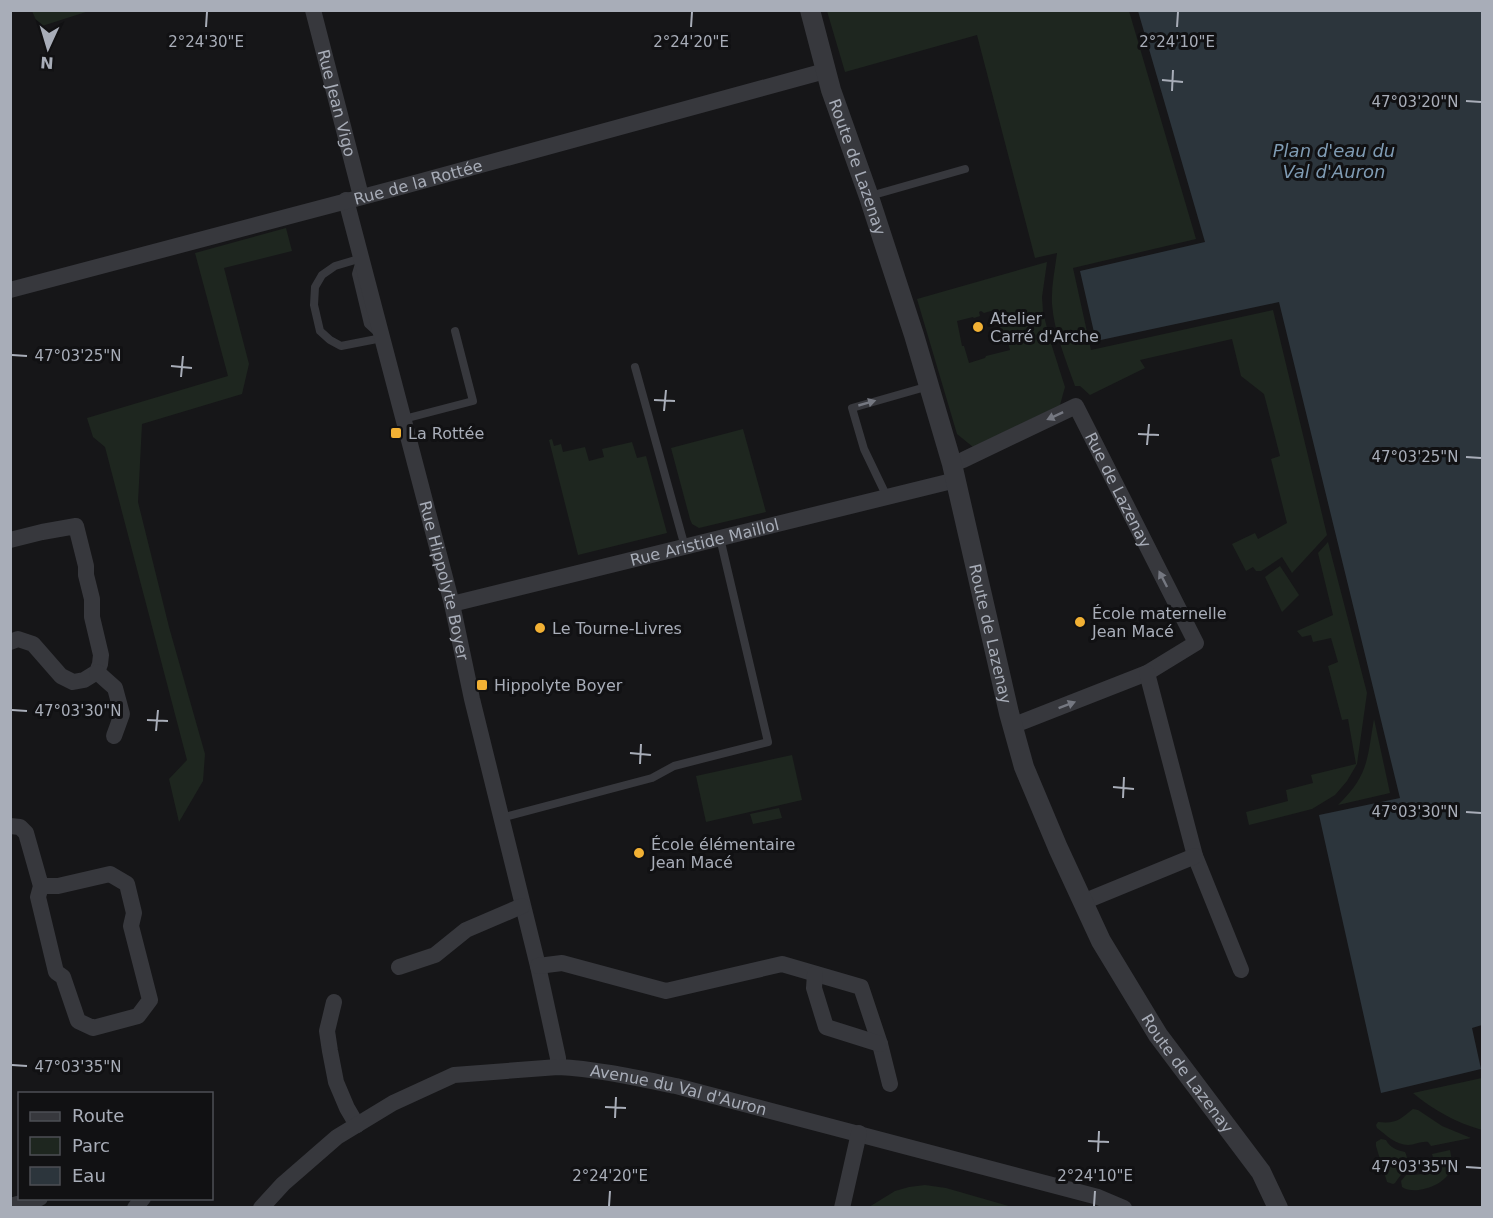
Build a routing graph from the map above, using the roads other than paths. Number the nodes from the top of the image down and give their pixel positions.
1 (313, 10) edge
2 (810, 10) edge
3 (825, 71) junction
4 (965, 169) dead end
5 (869, 197) junction
6 (354, 198) junction
7 (362, 258) junction
8 (10, 290) edge
9 (455, 331) dead end
10 (382, 338) junction
11 (635, 367) dead end
12 (929, 386) junction
13 (404, 418) junction
14 (954, 472) junction
15 (887, 497) junction
16 (720, 538) junction
17 (10, 540) edge
18 (685, 547) junction
19 (452, 604) junction
20 (10, 642) edge
21 (97, 672) junction
22 (1147, 673) junction
23 (1012, 726) junction
24 (114, 736) dead end
25 (501, 818) junction
26 (10, 826) edge
27 (1195, 856) junction
28 (41, 886) junction
29 (1083, 902) junction
30 (522, 906) junction
31 (538, 966) junction
32 (399, 968) dead end
33 (1241, 970) dead end
34 (815, 974) junction
35 (334, 1002) dead end
36 (880, 1044) junction
37 (558, 1067) junction
38 (890, 1084) dead end
39 (357, 1125) junction
40 (859, 1133) junction
41 (32, 1200) edge
42 (10, 1206) edge
43 (261, 1208) edge
44 (842, 1208) edge
45 (1124, 1208) edge
46 (1278, 1208) edge

1 - 6 street, Rue Jean Vigo
2 - 3 street, Route de Lazenay
3 - 5 street, Route de Lazenay
3 - 6 street, Rue de la Rottée
4 - 5 lane
5 - 12 street, Route de Lazenay
6 - 7 street, Rue Hippolyte Boyer
6 - 8 street, Rue de la Rottée
7 - 10 street, Rue Hippolyte Boyer
7 - 10 lane
9 - 13 lane
10 - 13 street, Rue Hippolyte Boyer
11 - 18 lane
12 - 14 street, Route de Lazenay
15 -> 12 lane
13 - 19 street, Rue Hippolyte Boyer
14 - 15 street, Rue Aristide Maillol
22 -> 14 street, Rue de Lazenay
14 - 23 street, Route de Lazenay
15 - 16 street, Rue Aristide Maillol
16 - 18 street, Rue Aristide Maillol
16 - 25 lane
17 - 21 street
18 - 19 street, Rue Aristide Maillol
19 - 25 street, Rue Hippolyte Boyer
20 - 21 street
21 - 24 street
23 -> 22 street, Rue de Lazenay
22 - 27 street
23 - 29 street, Route de Lazenay
25 - 30 street, Rue Hippolyte Boyer
26 - 28 street
27 - 29 street
27 - 33 street
28 - 28 street
29 - 46 street, Route de Lazenay
30 - 31 street, Rue Hippolyte Boyer
30 - 32 street
31 - 34 street
31 - 37 street, Rue Hippolyte Boyer
34 - 36 street
34 - 36 street
35 - 39 street
36 - 38 street
37 - 39 street, Avenue du Val d'Auron
37 - 40 street, Avenue du Val d'Auron
39 - 43 street, Avenue du Val d'Auron
40 - 44 street
40 - 45 street, Avenue du Val d'Auron
41 - 42 street

